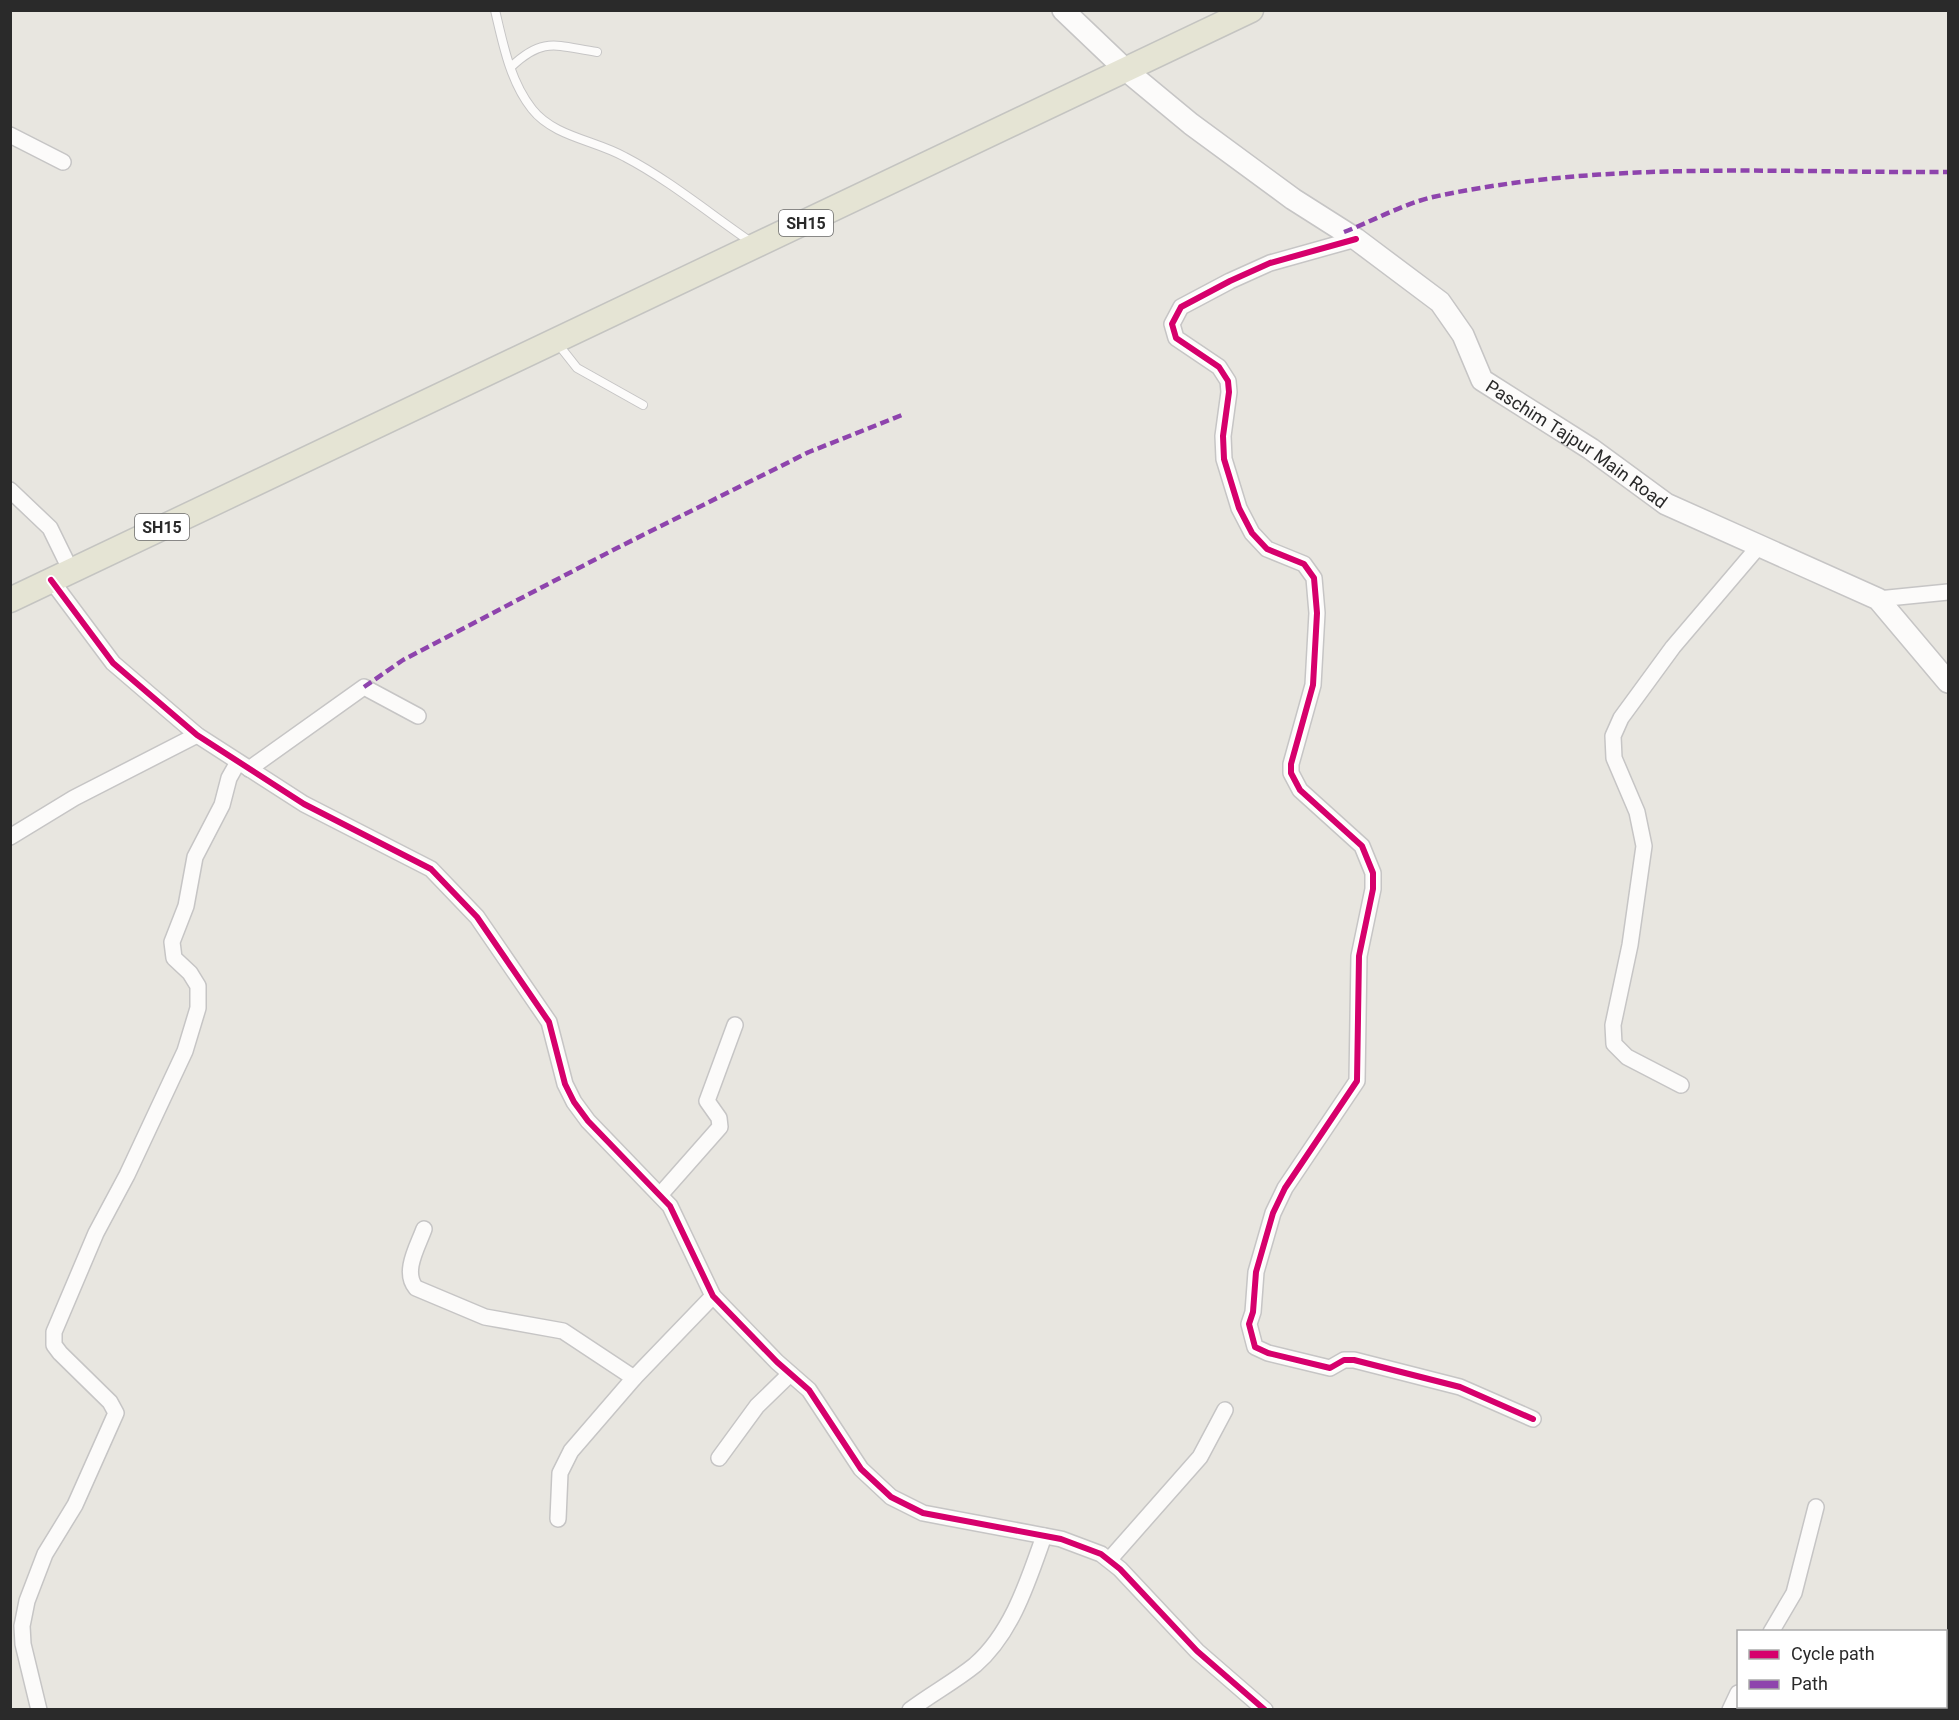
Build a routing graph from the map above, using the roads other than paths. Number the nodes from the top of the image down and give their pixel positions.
1 (495, 10) edge
2 (1063, 10) edge
3 (1251, 10) edge
4 (597, 52) dead end
5 (511, 67) junction
6 (1127, 71) junction
7 (10, 135) edge
8 (63, 162) dead end
9 (1356, 239) junction
10 (757, 247) junction
11 (555, 340) junction
12 (643, 405) dead end
13 (10, 490) edge
14 (1759, 546) junction
15 (61, 575) junction
16 (1948, 592) edge
17 (1878, 598) junction
18 (10, 600) edge
19 (1948, 681) edge
20 (418, 716) dead end
21 (197, 735) junction
22 (243, 766) junction
23 (10, 837) edge
24 (735, 1025) dead end
25 (1681, 1085) dead end
26 (660, 1195) junction
27 (424, 1229) dead end
28 (712, 1296) junction
29 (790, 1374) junction
30 (634, 1378) junction
31 (1225, 1410) dead end
32 (1533, 1419) dead end
33 (719, 1458) dead end
34 (1816, 1507) dead end
35 (558, 1519) dead end
36 (1044, 1536) junction
37 (1110, 1559) junction
38 (1772, 1630) edge
39 (17, 1634) edge
40 (1737, 1695) edge
41 (39, 1710) edge
42 (910, 1710) edge
43 (1265, 1710) edge
44 (1730, 1710) edge

1 - 5 lane
2 - 6 street, Paschim Tajpur Main Road
3 - 6 main road, SH15
4 - 5 lane
5 - 10 lane
6 - 9 street, Paschim Tajpur Main Road
6 - 10 main road, SH15
7 - 8 street
9 - 14 street, Paschim Tajpur Main Road
9 - 32 street
10 - 11 main road, SH15
11 - 12 lane
11 - 15 main road, SH15
13 - 15 street
14 - 17 street, Paschim Tajpur Main Road
14 - 25 street
15 - 18 main road, SH15
15 - 21 street
16 - 17 street
17 - 19 street, Paschim Tajpur Main Road
20 - 22 street
21 - 22 street
21 - 23 street
22 - 26 street
22 - 39 street
24 - 26 street
26 - 28 street
27 - 30 street
28 - 29 street
28 - 30 street
29 - 33 street
29 - 36 street
30 - 35 street
31 - 37 street
34 - 38 street
36 - 37 street
36 - 42 street
37 - 43 street
39 - 41 street
40 - 44 street

